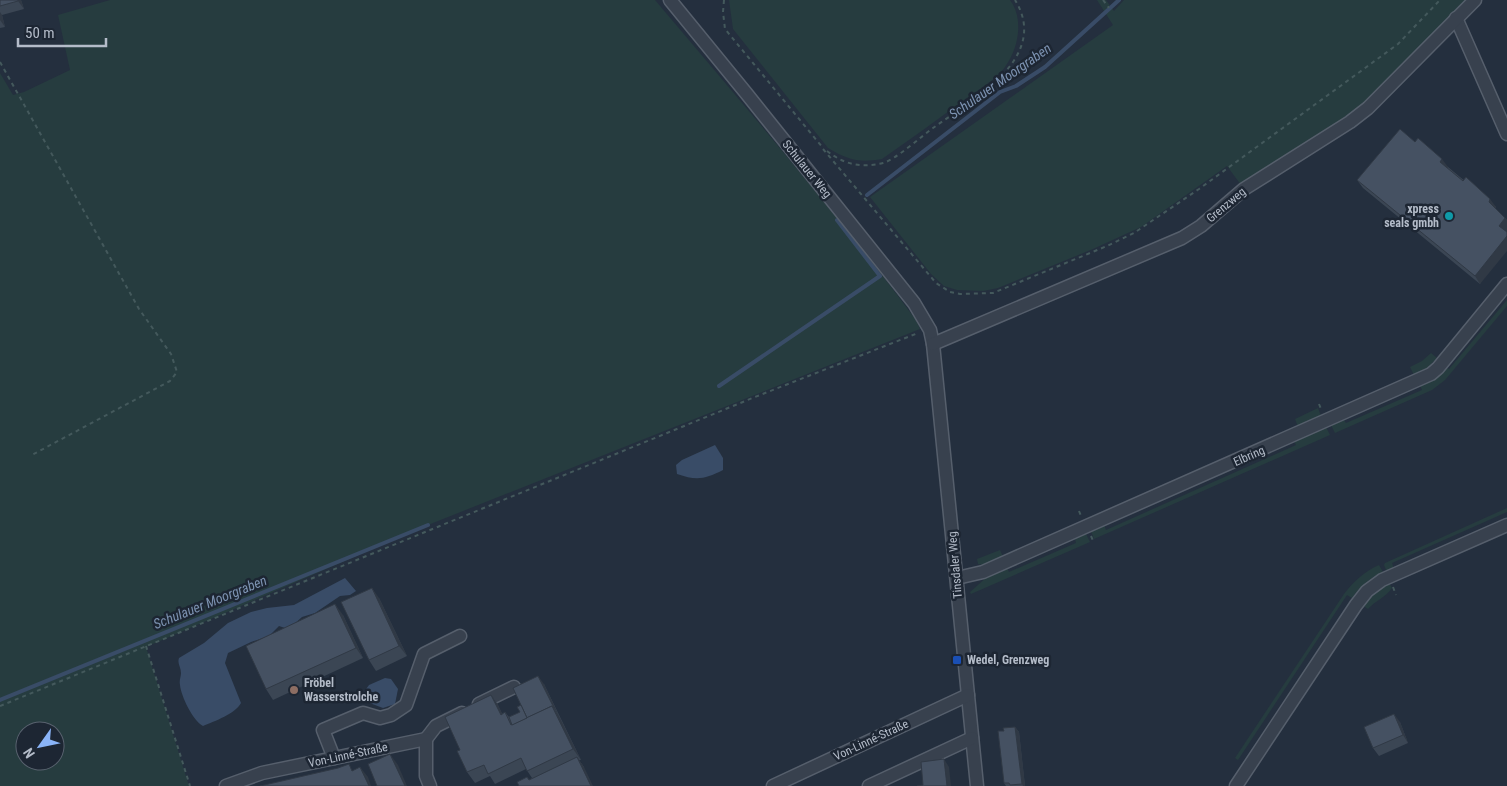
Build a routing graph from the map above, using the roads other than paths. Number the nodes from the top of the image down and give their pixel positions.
1 (670, 0) edge
2 (1475, 0) edge
3 (1456, 18) junction
4 (1507, 134) edge
5 (1507, 284) edge
6 (933, 344) junction
7 (1507, 525) edge
8 (957, 578) junction
9 (460, 636) dead end
10 (514, 687) edge
11 (968, 695) junction
12 (972, 738) junction
13 (426, 740) junction
14 (334, 758) junction
15 (256, 781) edge
16 (226, 786) edge
17 (430, 786) edge
18 (773, 786) edge
19 (869, 786) edge
20 (977, 786) edge
21 (1236, 786) edge

1 - 6 street, Schulauer Weg
2 - 3 street, Grenzweg
3 - 4 street
3 - 6 street, Grenzweg
5 - 8 street, Elbring
6 - 8 street, Tinsdaler Weg
7 - 21 street
8 - 11 street, Tinsdaler Weg
9 - 14 street
10 - 13 street
11 - 12 street, Tinsdaler Weg
11 - 18 street, Von-Linné-Straße
12 - 19 street
12 - 20 street, Tinsdaler Weg
13 - 14 street, Von-Linné-Straße
13 - 17 street
14 - 15 street, Von-Linné-Straße
15 - 16 street, Von-Linné-Straße

